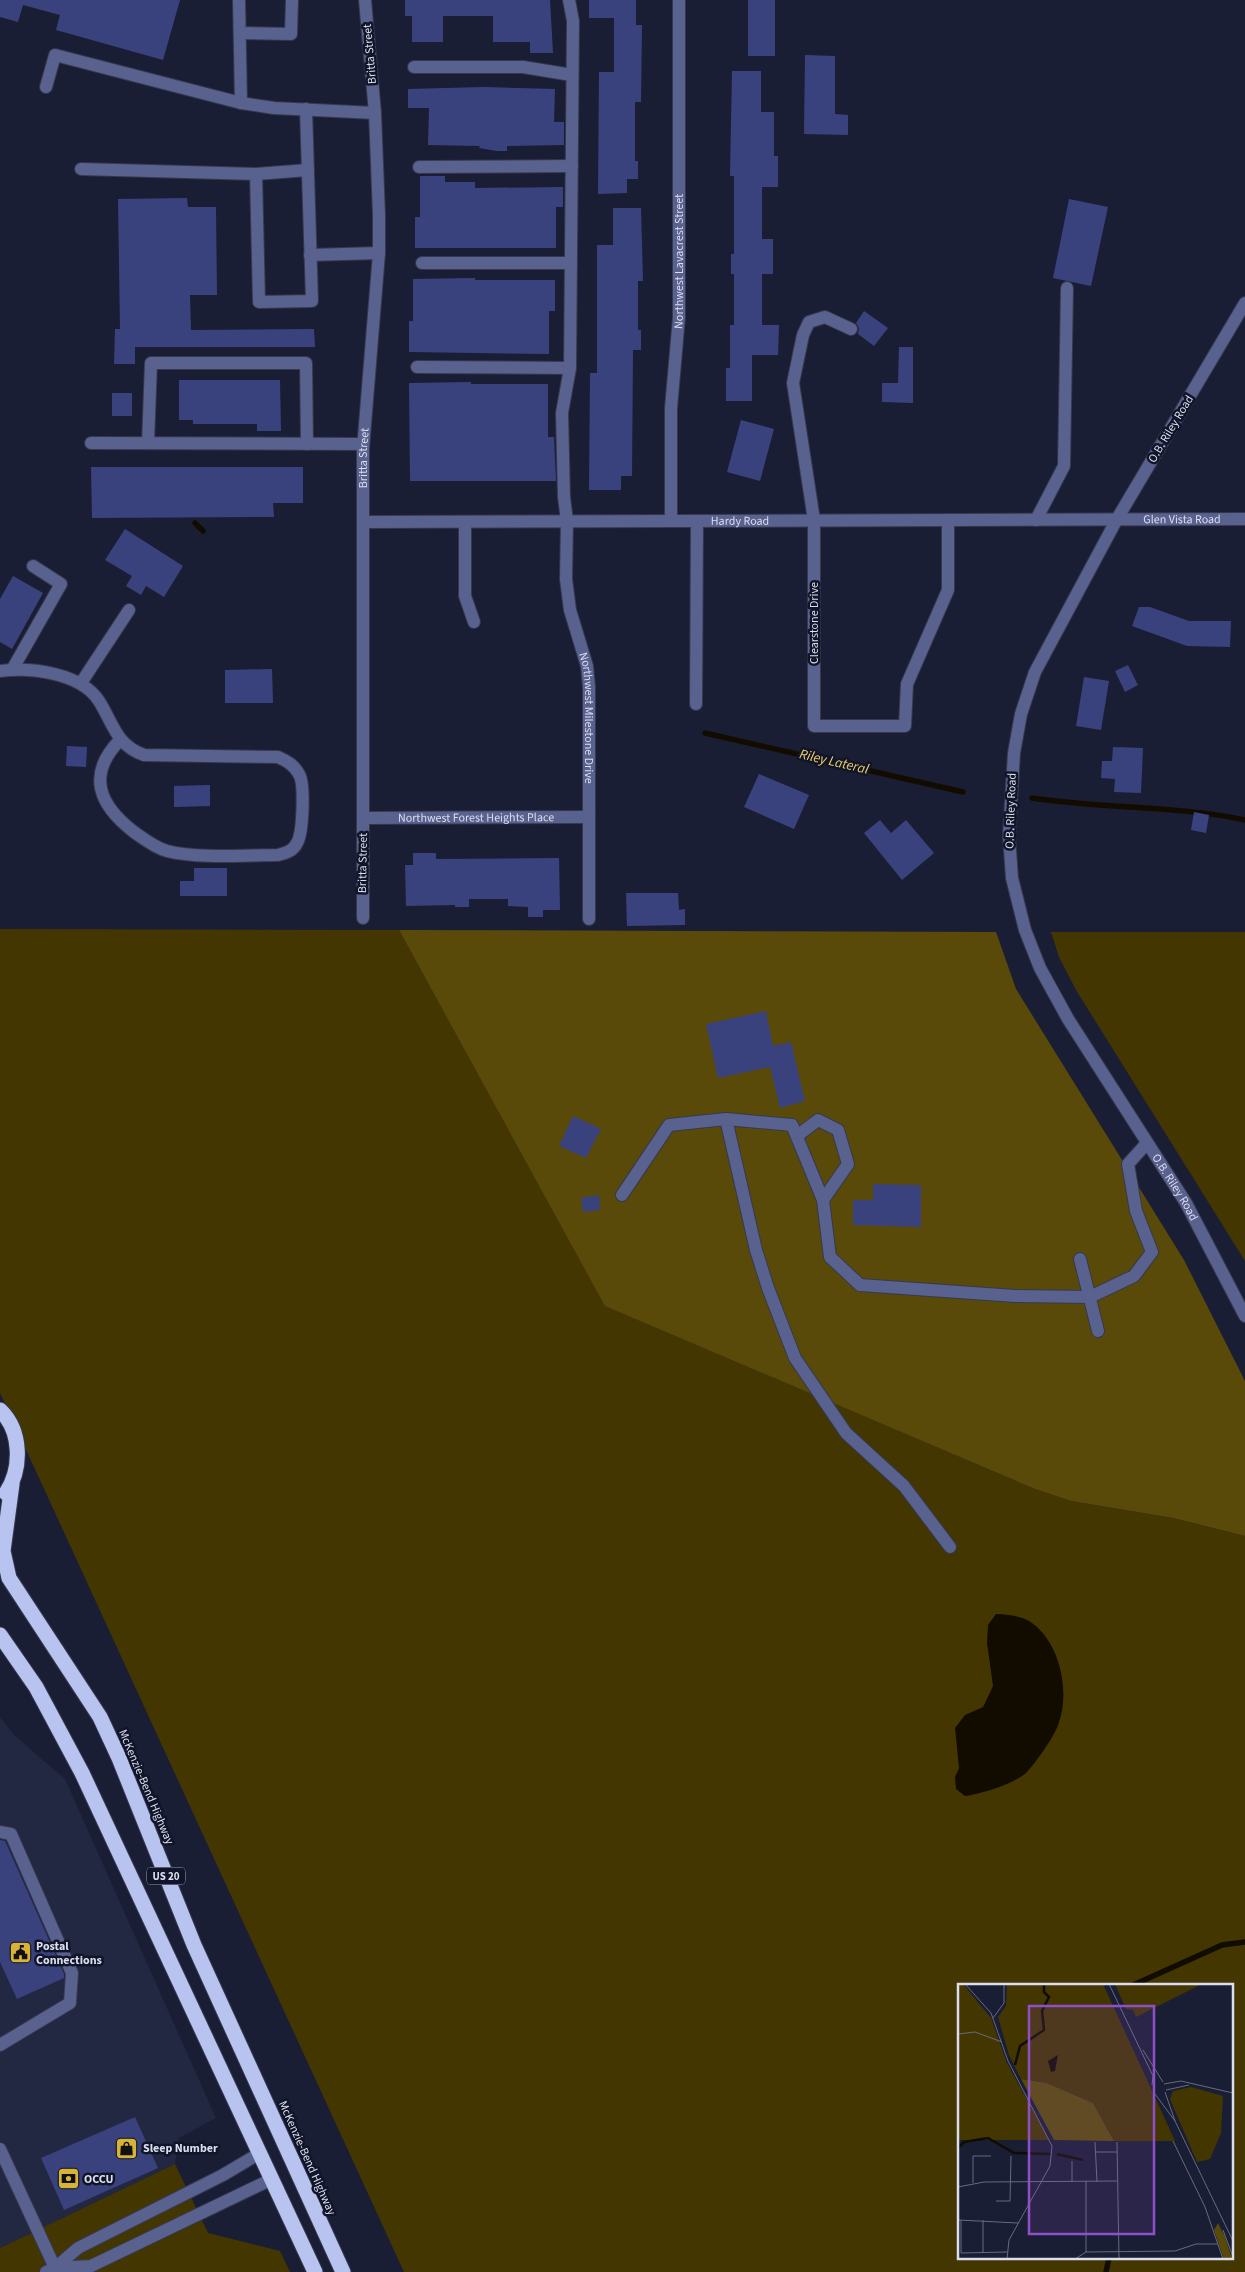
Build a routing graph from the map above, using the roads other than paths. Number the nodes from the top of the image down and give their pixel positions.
1 (239, 0) edge
2 (292, 0) edge
3 (365, 0) edge
4 (569, 0) edge
5 (679, 0) edge
6 (240, 33) junction
7 (414, 67) dead end
8 (572, 75) junction
9 (46, 87) dead end
10 (241, 103) junction
11 (306, 109) junction
12 (375, 113) junction
13 (572, 166) junction
14 (419, 167) dead end
15 (81, 169) dead end
16 (308, 170) junction
17 (256, 174) junction
18 (379, 253) junction
19 (310, 255) junction
20 (422, 263) dead end
21 (571, 263) junction
22 (1067, 288) dead end
23 (1245, 303) edge
24 (851, 329) dead end
25 (417, 367) dead end
26 (570, 368) junction
27 (91, 443) dead end
28 (148, 443) junction
29 (307, 444) junction
30 (363, 444) junction
31 (1245, 519) edge
32 (814, 520) junction
33 (948, 520) junction
34 (1036, 520) junction
35 (1117, 520) junction
36 (567, 521) junction
37 (671, 521) junction
38 (697, 521) junction
39 (364, 522) junction
40 (465, 522) junction
41 (32, 566) dead end
42 (128, 610) dead end
43 (474, 622) dead end
44 (6, 670) edge
45 (81, 683) junction
46 (696, 704) dead end
47 (120, 740) junction
48 (589, 817) junction
49 (364, 818) junction
50 (363, 918) dead end
51 (589, 919) dead end
52 (726, 1119) junction
53 (797, 1136) junction
54 (1147, 1143) junction
55 (622, 1194) dead end
56 (823, 1200) junction
57 (1080, 1259) dead end
58 (1090, 1297) junction
59 (1245, 1316) edge
60 (1098, 1331) dead end
61 (0, 1410) edge
62 (12, 1484) junction
63 (0, 1502) edge
64 (950, 1547) dead end
65 (0, 1635) edge
66 (0, 1832) edge
67 (0, 2045) edge
68 (0, 2149) edge
69 (260, 2153) junction
70 (272, 2178) junction
71 (50, 2270) edge
72 (315, 2272) edge
73 (342, 2272) edge

1 - 6 street
2 - 6 street
3 - 12 street, Britta Street
4 - 8 street, Northwest Milestone Drive
5 - 37 street, Northwest Lavacrest Street
6 - 10 street
7 - 8 street
8 - 13 street, Northwest Milestone Drive
9 - 10 street
10 - 11 street
11 - 12 street
11 - 16 street
12 - 18 street, Britta Street
13 - 14 street
13 - 21 street, Northwest Milestone Drive
15 - 17 street
16 - 17 street
16 - 19 street
17 - 19 street
18 - 19 street
18 - 30 street, Britta Street
20 - 21 street
21 - 26 street, Northwest Milestone Drive
22 - 34 street
23 - 35 street, O.B. Riley Road
24 - 32 street, Clearstone Drive
25 - 26 street
26 - 36 street, Northwest Milestone Drive
27 - 28 street
28 - 29 street
28 - 29 street
29 - 30 street
30 - 39 street, Britta Street
31 - 35 street, Glen Vista Road
32 - 33 street, Hardy Road
32 - 33 street, Clearstone Drive
32 - 38 street, Hardy Road
33 - 34 street, Hardy Road
34 - 35 street, Hardy Road
35 - 54 street, O.B. Riley Road
36 - 37 street, Hardy Road
36 - 40 street, Hardy Road
36 - 48 street, Northwest Milestone Drive
37 - 38 street, Hardy Road
38 - 46 street
39 - 40 street, Hardy Road
39 - 49 street, Britta Street
40 - 43 street
41 - 44 street
42 - 45 street
44 - 45 street
45 - 47 street
47 - 47 street
48 - 49 street, Northwest Forest Heights Place
48 - 51 street, Northwest Milestone Drive
49 - 50 street, Britta Street
52 - 53 street
52 - 55 street
52 - 64 street
53 - 56 street
53 - 56 street
54 - 58 street
54 - 59 street, O.B. Riley Road
56 - 58 street
57 - 58 street
58 - 60 street
61 - 62 highway
62 - 63 highway
62 - 73 highway, McKenzie-Bend Highway / US 20
65 - 69 highway, US 20
66 - 67 street
68 - 71 street
69 - 70 highway, US 20
69 - 71 street
70 - 71 street
70 - 72 highway, US 20

